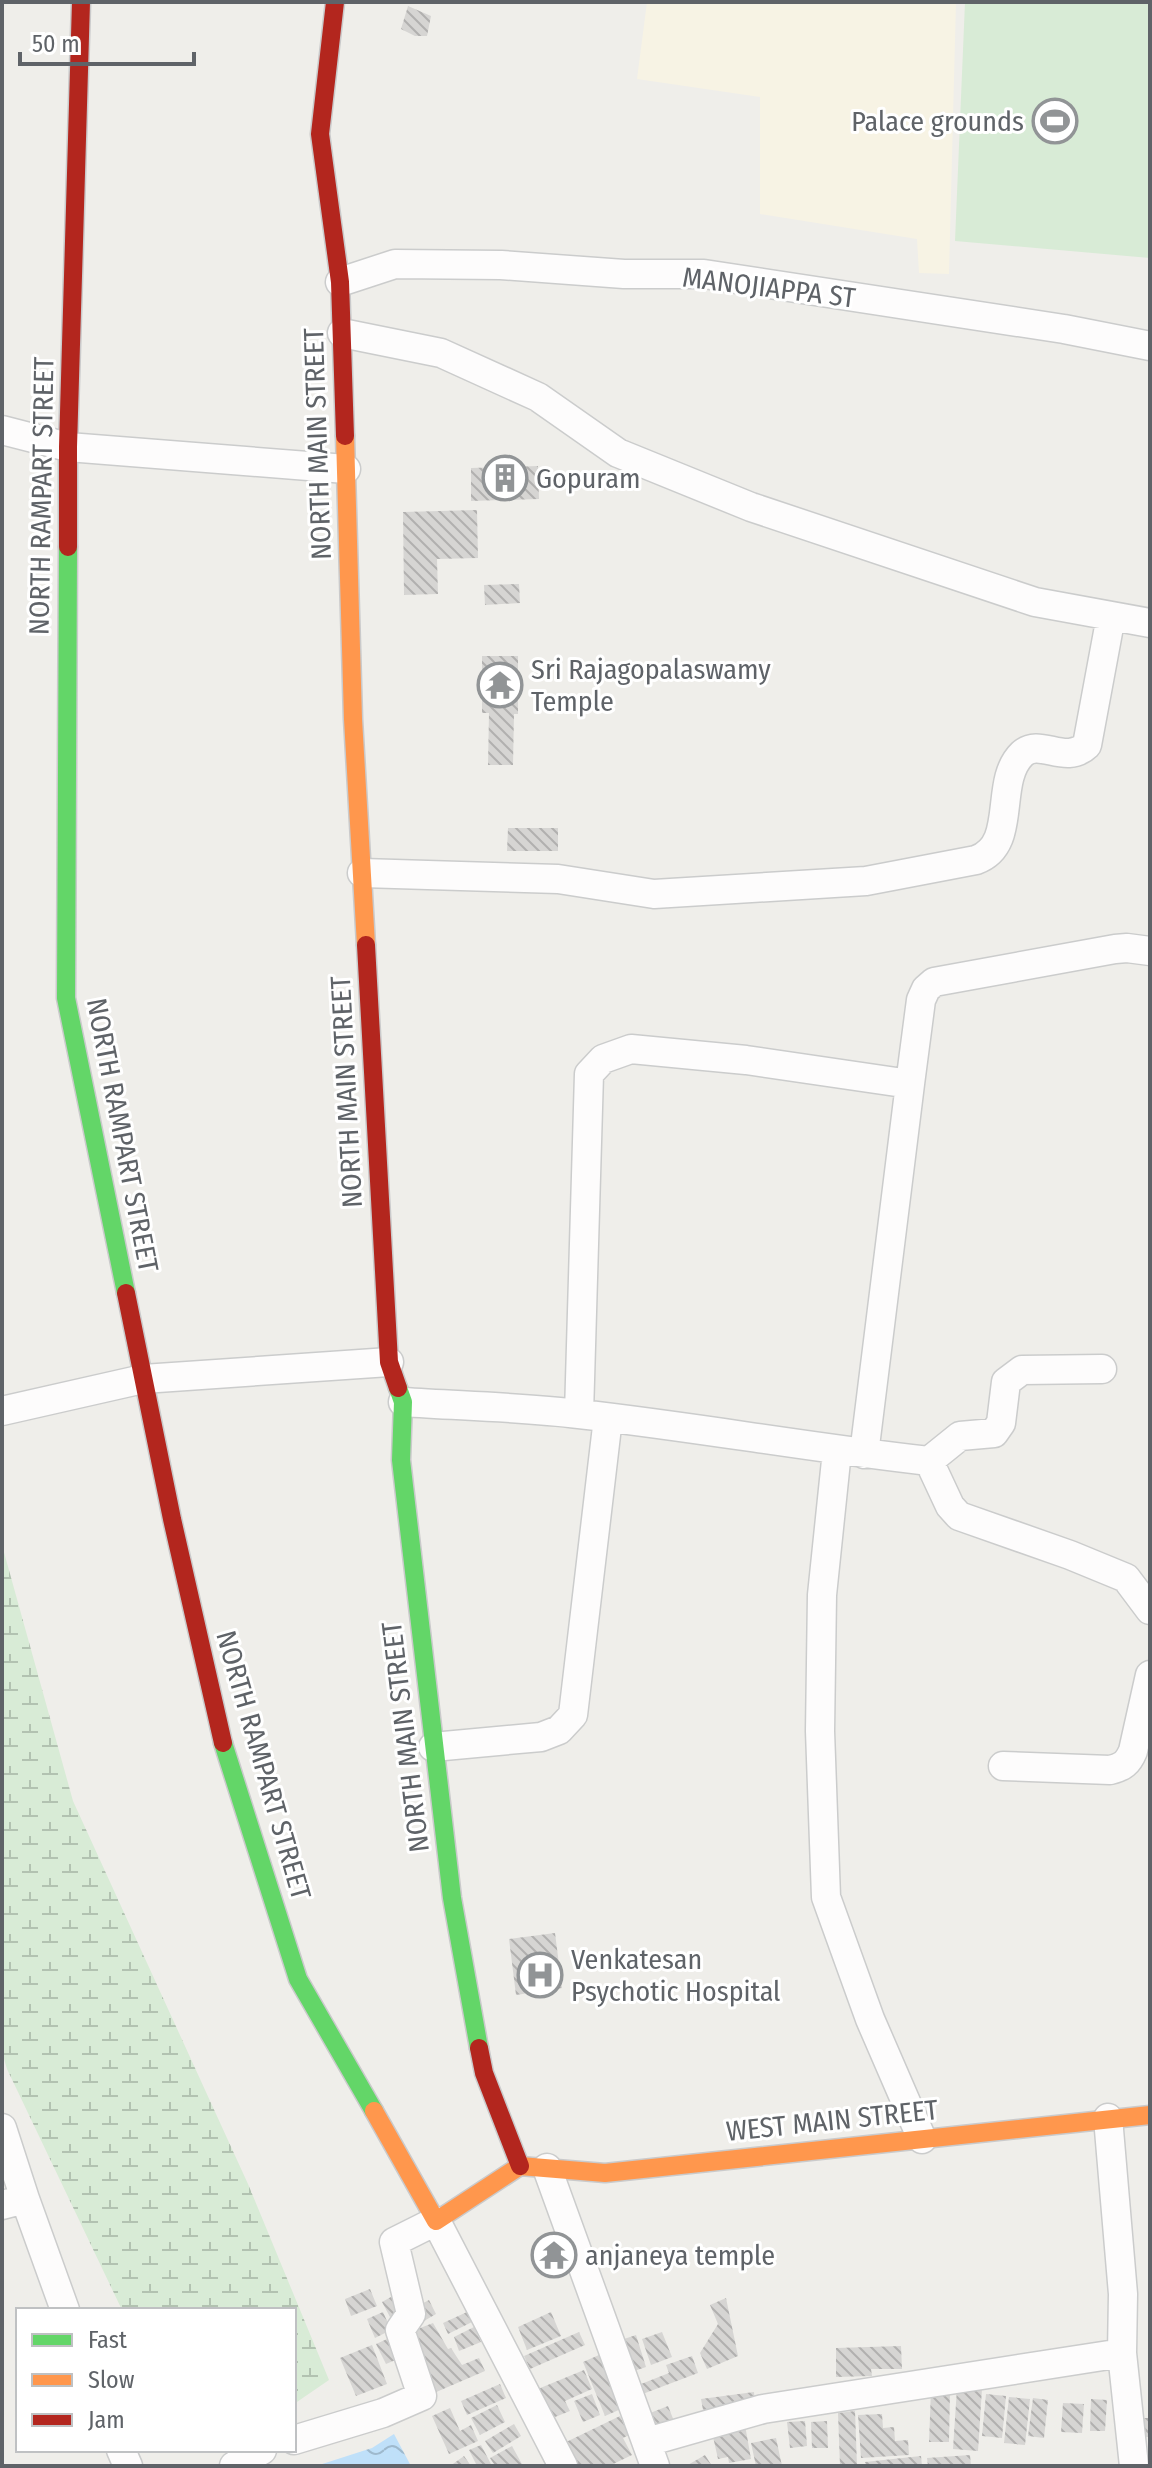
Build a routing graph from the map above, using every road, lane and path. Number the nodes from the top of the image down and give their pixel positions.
1 (81, 2) edge
2 (335, 2) edge
3 (340, 282) junction
4 (342, 333) junction
5 (1150, 346) edge
6 (2, 430) edge
7 (68, 447) junction
8 (346, 469) junction
9 (1111, 616) junction
10 (1150, 623) edge
11 (362, 873) junction
12 (1150, 951) edge
13 (910, 1084) junction
14 (389, 1362) junction
15 (1102, 1369) dead end
16 (143, 1379) junction
17 (403, 1402) junction
18 (4, 1411) edge
19 (579, 1414) junction
20 (608, 1418) junction
21 (850, 1453) junction
22 (929, 1461) junction
23 (1150, 1610) edge
24 (1150, 1675) edge
25 (433, 1747) junction
26 (1003, 1766) dead end
27 (1150, 2115) edge
28 (1108, 2118) junction
29 (2, 2128) edge
30 (922, 2139) junction
31 (533, 2167) junction
32 (13, 2202) edge
33 (436, 2221) junction
34 (64, 2308) edge
35 (1122, 2353) junction
36 (296, 2439) edge
37 (258, 2452) edge
38 (651, 2454) edge
39 (234, 2466) edge
40 (563, 2466) edge
41 (1134, 2466) edge

1 - 7 street, NORTH RAMPART STREET
2 - 3 street, NORTH MAIN STREET
3 - 4 street, NORTH MAIN STREET
3 - 5 street, MANOJIAPPA ST
4 - 8 street, NORTH MAIN STREET
4 - 9 street
6 - 7 street
7 - 8 street
7 - 16 street, NORTH RAMPART STREET
8 - 11 street, NORTH MAIN STREET
9 - 10 street
9 - 11 street
11 - 14 street, NORTH MAIN STREET
12 - 13 street
13 - 19 street
13 - 21 street
14 - 16 street
14 - 17 street, NORTH MAIN STREET
15 - 22 street
16 - 18 street
16 - 33 street, NORTH RAMPART STREET
17 - 19 street
17 - 25 street, NORTH MAIN STREET
19 - 20 street
20 - 21 street
20 - 25 street
21 - 22 street
21 - 30 street
22 - 23 street
24 - 26 street
25 - 31 street, NORTH MAIN STREET
27 - 28 street, WEST MAIN STREET
28 - 30 street, WEST MAIN STREET
28 - 35 street
29 - 32 street
30 - 31 street, WEST MAIN STREET
31 - 33 street
31 - 38 street
32 - 34 street
33 - 36 street
33 - 40 street
35 - 38 street
35 - 41 street
37 - 39 street

